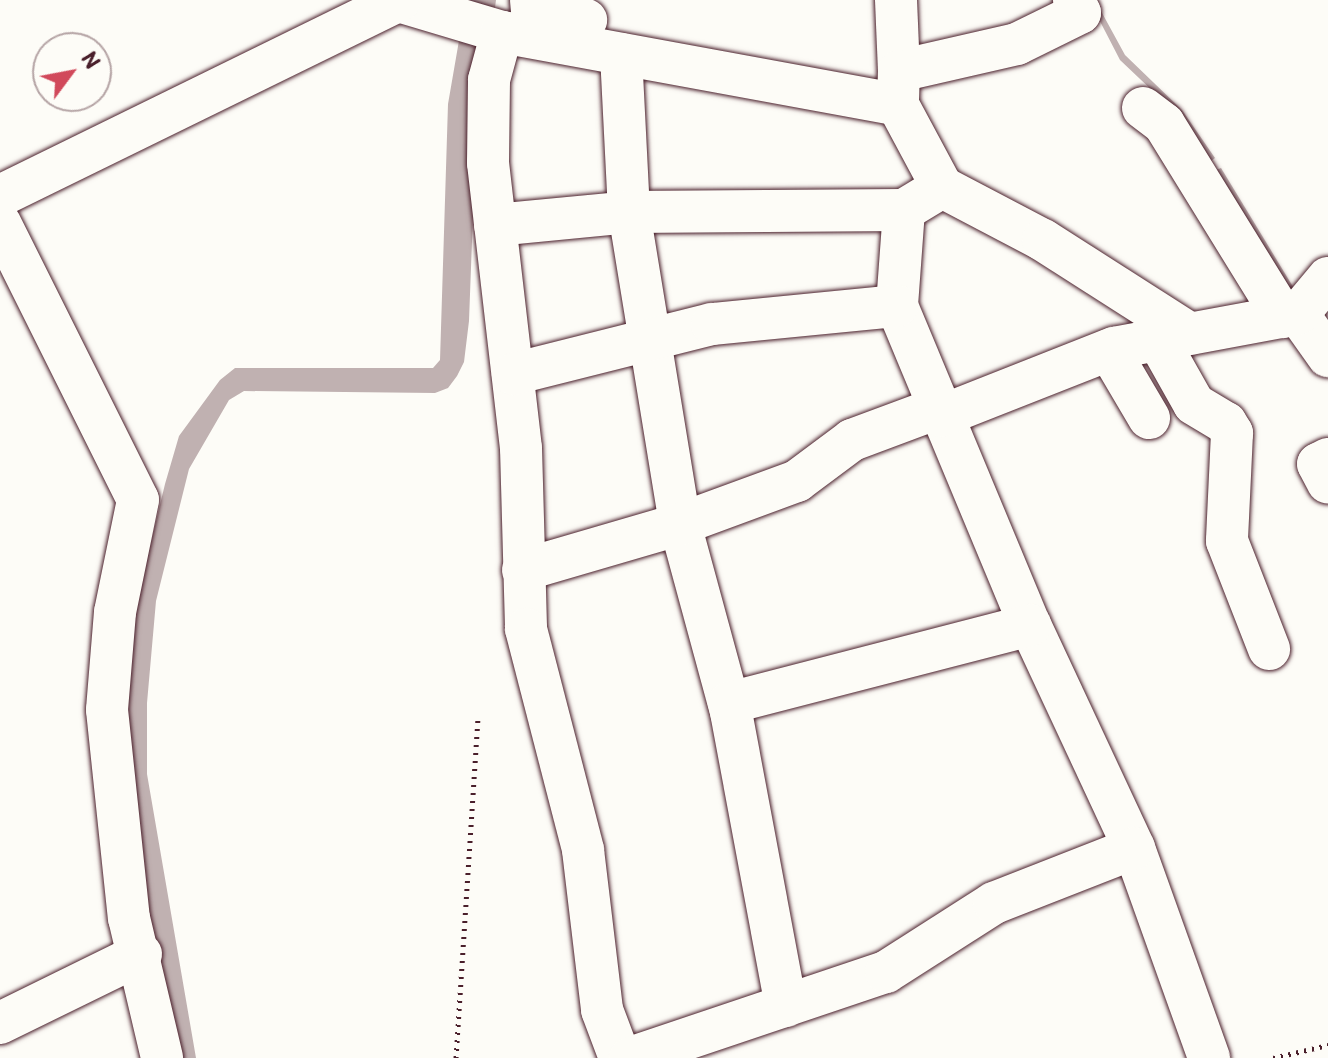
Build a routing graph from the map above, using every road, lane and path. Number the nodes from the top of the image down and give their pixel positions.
1 (399, 0) edge
2 (531, 0) edge
3 (896, 0) edge
4 (1074, 0) edge
5 (502, 32) junction
6 (624, 55) junction
7 (899, 88) junction
8 (1143, 108) dead end
9 (942, 187) junction
10 (0, 196) edge
11 (904, 210) junction
12 (629, 212) junction
13 (0, 223) edge
14 (495, 225) junction
15 (1328, 278) edge
16 (897, 306) junction
17 (1290, 315) junction
18 (1174, 337) junction
19 (651, 341) junction
20 (1109, 350) junction
21 (1328, 356) edge
22 (513, 374) junction
23 (940, 412) junction
24 (1149, 418) dead end
25 (1328, 459) edge
26 (1328, 483) edge
27 (680, 524) junction
28 (523, 570) junction
29 (1030, 625) junction
30 (1269, 649) dead end
31 (729, 703) junction
32 (478, 715) dead end
33 (1134, 848) junction
34 (141, 954) junction
35 (786, 1006) junction
36 (0, 1023) edge
37 (1328, 1045) edge
38 (162, 1058) edge
39 (456, 1058) edge
40 (620, 1058) edge
41 (630, 1058) edge
42 (1209, 1058) edge
43 (1273, 1058) edge

1 - 5 street
1 - 10 street
2 - 6 street
3 - 7 street
4 - 7 street
5 - 6 street
5 - 14 street
6 - 7 street
6 - 12 street
7 - 9 street
8 - 17 street
9 - 11 street
9 - 18 street
11 - 12 street
11 - 16 street
12 - 14 street
12 - 19 street
13 - 34 street
14 - 22 street
15 - 17 street
16 - 19 street
16 - 23 street
17 - 18 street
17 - 21 street
18 - 20 street
18 - 30 street
19 - 22 street
19 - 27 street
20 - 23 street
20 - 24 street
22 - 28 street
23 - 27 street
23 - 29 street
25 - 26 street
27 - 28 street
27 - 31 street
28 - 40 street
29 - 31 street
29 - 33 street
31 - 35 street
32 - 39 path
33 - 35 street
33 - 42 street
34 - 36 street
34 - 38 street
35 - 41 street
37 - 43 path

